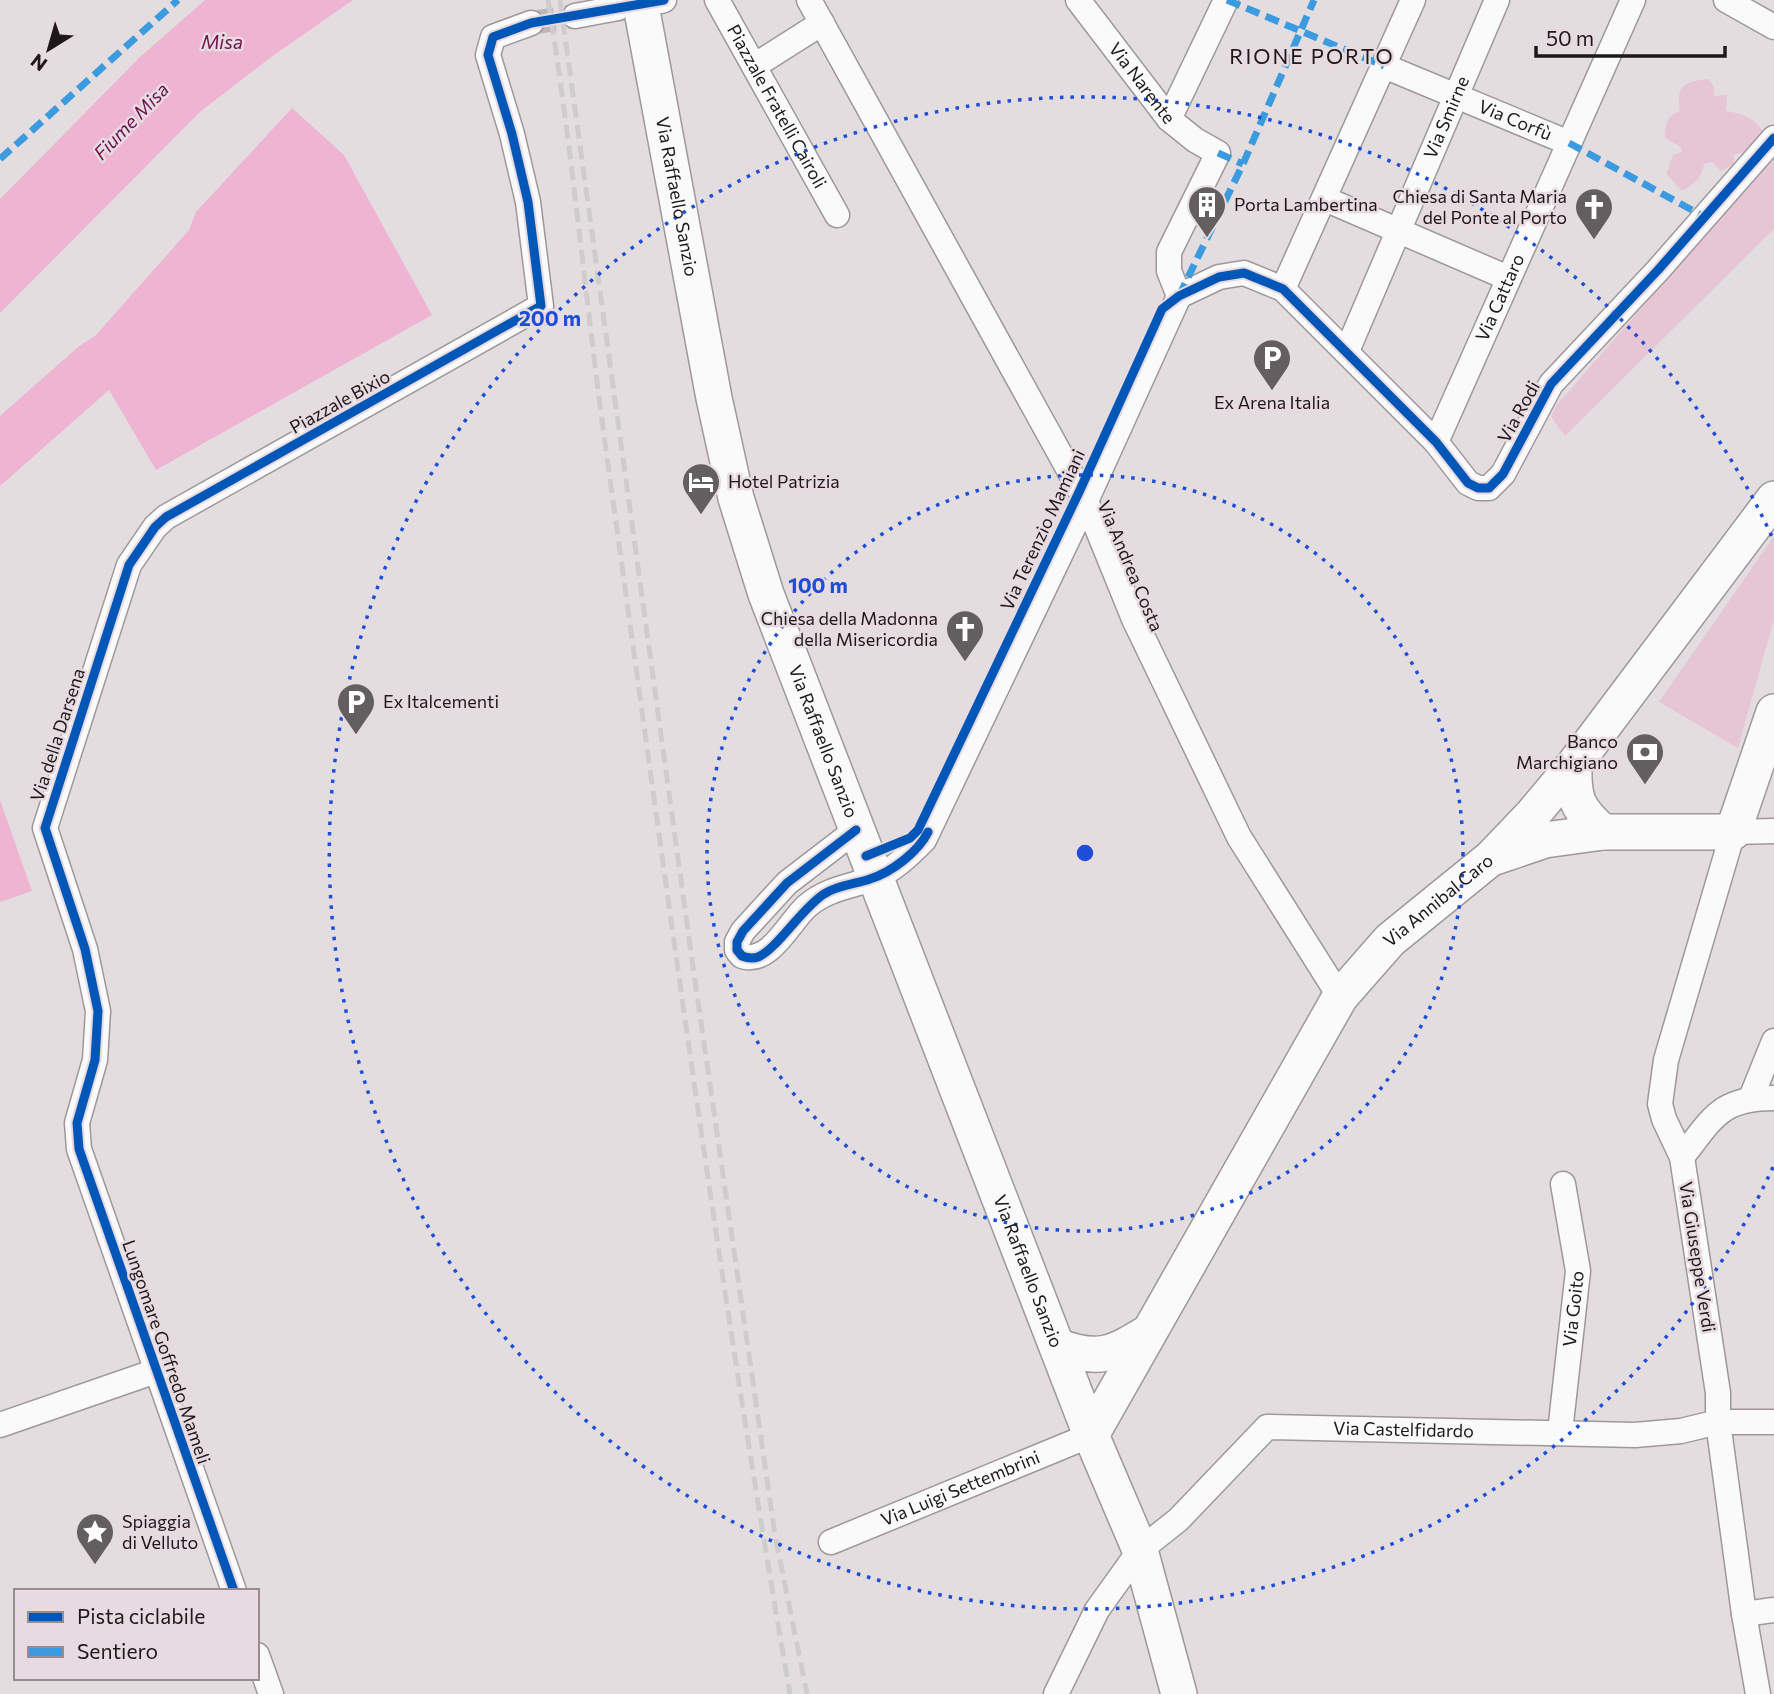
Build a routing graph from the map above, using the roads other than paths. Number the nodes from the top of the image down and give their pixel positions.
1 (717, 0) edge
2 (809, 0) edge
3 (1078, 0) edge
4 (1226, 0) edge
5 (1413, 0) edge
6 (1497, 0) edge
7 (1633, 0) edge
8 (1726, 0) edge
9 (646, 2) edge
10 (575, 16) tunnel mouth
11 (531, 23) tunnel mouth
12 (822, 23) junction
13 (1774, 27) edge
14 (754, 66) junction
15 (1384, 66) junction
16 (1456, 96) junction
17 (1169, 119) junction
18 (1774, 138) edge
19 (1569, 143) junction
20 (1325, 199) junction
21 (838, 215) dead end
22 (1398, 231) junction
23 (1508, 278) junction
24 (1283, 289) junction
25 (1179, 296) junction
26 (1347, 351) junction
27 (1436, 442) junction
28 (1774, 499) edge
29 (1086, 501) junction
30 (155, 527) joint
31 (1774, 712) edge
32 (1574, 765) junction
33 (856, 830) junction
34 (1774, 831) edge
35 (1603, 832) junction
36 (1733, 832) junction
37 (1491, 858) junction
38 (874, 878) junction
39 (1340, 997) junction
40 (1774, 1041) edge
41 (1762, 1098) edge
42 (77, 1123) joint
43 (1682, 1157) junction
44 (1563, 1184) dead end
45 (1149, 1332) junction
46 (1057, 1346) junction
47 (156, 1371) junction
48 (1718, 1422) junction
49 (1774, 1422) edge
50 (0, 1425) edge
51 (1560, 1432) junction
52 (1091, 1435) junction
53 (831, 1542) dead end
54 (1140, 1550) junction
55 (233, 1589) edge
56 (1774, 1610) edge
57 (1744, 1614) junction
58 (259, 1661) edge
59 (271, 1694) edge
60 (1056, 1694) edge
61 (1178, 1694) edge
62 (1758, 1694) edge

1 - 14 street, Piazzale Fratelli Cairoli
2 - 12 street, Via Andrea Costa
3 - 17 street, Via Narente
4 - 17 street
5 - 15 street
6 - 16 street, Via Smirne
7 - 19 street, Via Cattaro
8 - 13 street
9 - 10 street
9 - 33 main road, Via Raffaello Sanzio
11 - 30 street, Piazzale Bixio
12 - 14 street
12 - 29 street, Via Andrea Costa
14 - 21 street, Piazzale Fratelli Cairoli
15 - 16 street, Via Corfù
15 - 20 street
16 - 19 street, Via Corfù
16 - 22 street, Via Smirne
17 - 25 street, Via Narente
18 - 27 street, Via Rodi
19 - 23 street, Via Cattaro
20 - 22 street
20 - 24 street
22 - 23 street
22 - 26 street, Via Smirne
23 - 27 street, Via Cattaro
24 - 25 street
24 - 26 street, Via Rodi
25 - 29 street, Via Terenzio Mamiani
26 - 27 street, Via Rodi
28 - 32 main road, Via Annibal Caro
29 - 38 street, Via Terenzio Mamiani
29 - 39 street, Via Andrea Costa
30 - 42 street, Via della Darsena
31 - 36 main road
32 - 35 main road
32 - 37 main road, Via Annibal Caro
33 - 38 main road, Via Raffaello Sanzio
33 - 38 street, Via Terenzio Mamiani
34 - 36 street
35 - 36 main road
35 - 37 main road
36 - 43 street, Via Giuseppe Verdi
37 - 39 main road, Via Annibal Caro
38 - 46 main road, Via Raffaello Sanzio
39 - 45 main road, Via Annibal Caro
40 - 41 street
41 - 43 street
42 - 47 street, Lungomare Goffredo Mameli
43 - 48 street, Via Giuseppe Verdi
44 - 51 street, Via Goito
45 - 46 main road
45 - 52 main road, Via Annibal Caro
46 - 52 main road, Via Raffaello Sanzio
47 - 50 street
47 - 55 street, Lungomare Goffredo Mameli
48 - 49 street, Via Castelfidardo
48 - 51 street, Via Castelfidardo
48 - 57 street, Via Giuseppe Verdi
51 - 54 street, Via Castelfidardo
52 - 53 street, Via Luigi Settembrini
52 - 54 main road, Via Raffaello Sanzio
54 - 60 street, Via Castelfidardo
54 - 61 main road, Via Raffaello Sanzio
56 - 57 street
57 - 62 street, Via Giuseppe Verdi
58 - 59 street

